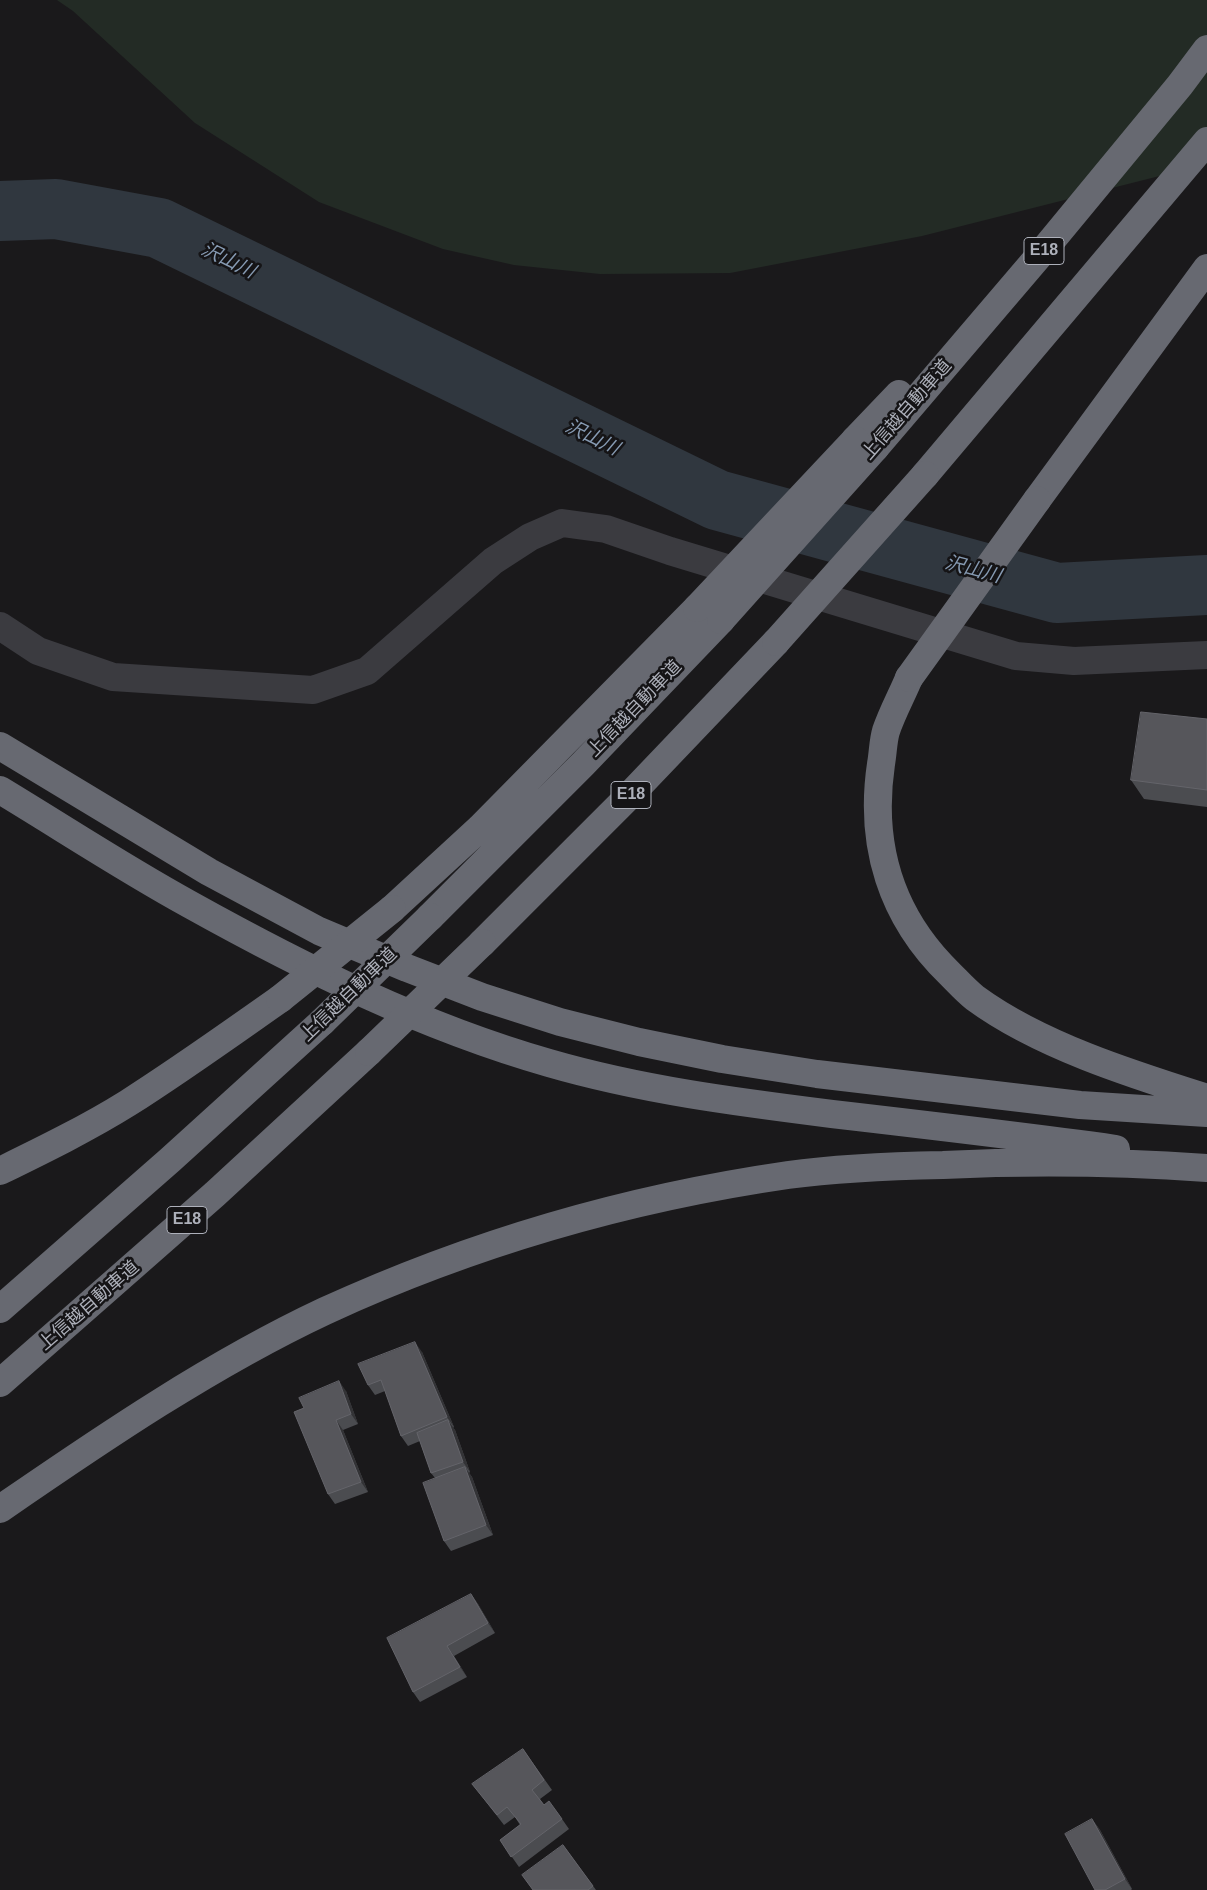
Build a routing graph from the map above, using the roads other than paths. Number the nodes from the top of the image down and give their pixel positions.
1 (1207, 49) edge
2 (1207, 141) edge
3 (1207, 268) edge
4 (709, 614) junction
5 (0, 626) edge
6 (1207, 655) edge
7 (0, 746) edge
8 (0, 790) edge
9 (1207, 1098) edge
10 (1207, 1113) edge
11 (1207, 1162) edge
12 (1207, 1168) edge
13 (0, 1171) edge
14 (0, 1309) edge
15 (0, 1382) edge
16 (0, 1508) edge

1 - 4 highway, 上信越自動車道 / E18, bridge
2 - 15 highway, 上信越自動車道 / E18, bridge
3 - 9 highway, bridge
4 - 13 highway, bridge
4 - 14 highway, 上信越自動車道 / E18, bridge
5 - 6 street
7 - 10 highway
8 - 11 highway
12 - 16 highway

